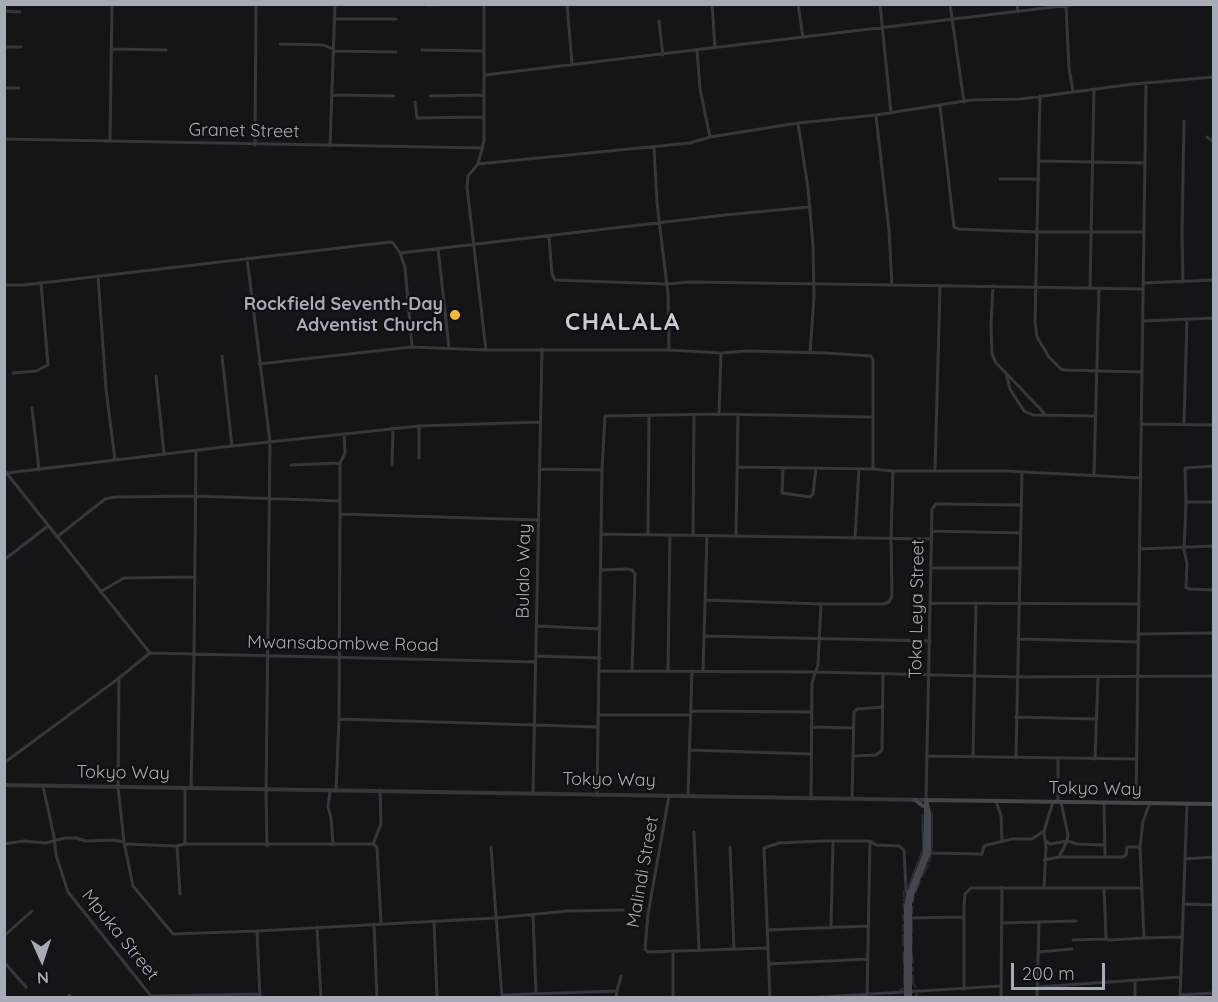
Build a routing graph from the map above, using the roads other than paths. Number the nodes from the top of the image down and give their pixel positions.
1 (112, 4) edge
2 (256, 4) edge
3 (335, 4) edge
4 (463, 4) edge
5 (484, 4) edge
6 (567, 4) edge
7 (712, 4) edge
8 (798, 4) edge
9 (880, 4) edge
10 (950, 4) edge
11 (1017, 4) edge
12 (1079, 4) edge
13 (427, 5) edge
14 (1066, 6) junction
15 (4, 11) edge
16 (20, 12) dead end
17 (1018, 12) junction
18 (334, 19) junction
19 (396, 19) dead end
20 (952, 20) junction
21 (659, 21) dead end
22 (882, 27) junction
23 (803, 37) junction
24 (280, 44) dead end
25 (4, 47) edge
26 (21, 47) dead end
27 (716, 48) junction
28 (111, 49) junction
29 (166, 50) dead end
30 (333, 50) junction
31 (422, 50) dead end
32 (697, 50) junction
33 (484, 51) junction
34 (396, 52) dead end
35 (663, 55) junction
36 (572, 64) junction
37 (484, 75) junction
38 (1214, 77) edge
39 (1146, 83) junction
40 (4, 88) edge
41 (19, 88) dead end
42 (1094, 90) junction
43 (1073, 92) junction
44 (332, 95) junction
45 (484, 95) junction
46 (394, 96) dead end
47 (430, 96) dead end
48 (1040, 96) junction
49 (415, 102) dead end
50 (964, 102) junction
51 (940, 106) junction
52 (891, 113) junction
53 (876, 116) junction
54 (484, 117) junction
55 (1184, 121) dead end
56 (798, 123) junction
57 (710, 137) junction
58 (1207, 137) dead end
59 (4, 139) edge
60 (110, 141) junction
61 (1214, 142) edge
62 (255, 144) junction
63 (330, 146) junction
64 (654, 147) junction
65 (483, 148) junction
66 (1039, 161) junction
67 (1093, 163) junction
68 (1145, 163) junction
69 (478, 164) junction
70 (1000, 179) dead end
71 (1039, 179) junction
72 (809, 207) junction
73 (660, 223) junction
74 (1092, 231) junction
75 (1037, 232) junction
76 (1144, 232) junction
77 (549, 236) junction
78 (474, 245) junction
79 (438, 249) junction
80 (400, 253) junction
81 (247, 258) junction
82 (98, 276) junction
83 (1214, 280) edge
84 (1183, 282) junction
85 (40, 283) junction
86 (1144, 283) junction
87 (667, 284) junction
88 (814, 284) junction
89 (4, 285) edge
90 (892, 285) junction
91 (993, 286) junction
92 (1037, 286) junction
93 (940, 287) junction
94 (1090, 288) junction
95 (1098, 288) junction
96 (1143, 289) junction
97 (1214, 318) edge
98 (1187, 319) junction
99 (1143, 321) junction
100 (412, 346) junction
101 (450, 349) junction
102 (542, 349) junction
103 (486, 350) junction
104 (669, 350) junction
105 (720, 353) junction
106 (810, 353) junction
107 (222, 356) dead end
108 (259, 364) junction
109 (1097, 370) junction
110 (1004, 371) junction
111 (13, 372) dead end
112 (1142, 372) junction
113 (156, 376) dead end
114 (32, 408) dead end
115 (718, 414) junction
116 (1045, 414) junction
117 (738, 415) junction
118 (649, 416) junction
119 (694, 416) junction
120 (1096, 416) junction
121 (873, 417) junction
122 (540, 422) junction
123 (1184, 423) junction
124 (1142, 424) junction
125 (1214, 425) edge
126 (419, 426) junction
127 (393, 429) junction
128 (344, 434) junction
129 (270, 442) junction
130 (232, 446) junction
131 (195, 450) junction
132 (164, 454) junction
133 (419, 458) dead end
134 (115, 460) junction
135 (340, 463) junction
136 (291, 465) dead end
137 (392, 465) dead end
138 (1214, 466) edge
139 (737, 467) junction
140 (783, 468) junction
141 (816, 468) junction
142 (540, 469) junction
143 (873, 469) junction
144 (39, 470) junction
145 (602, 470) junction
146 (859, 470) junction
147 (935, 470) junction
148 (893, 471) junction
149 (6, 472) edge
150 (1022, 472) junction
151 (1094, 475) junction
152 (1141, 478) junction
153 (196, 496) junction
154 (270, 498) junction
155 (340, 501) junction
156 (1186, 502) junction
157 (1214, 502) edge
158 (1021, 505) junction
159 (340, 514) junction
160 (539, 520) junction
161 (48, 526) junction
162 (932, 531) junction
163 (1019, 533) junction
164 (600, 534) junction
165 (648, 535) junction
166 (670, 535) junction
167 (693, 535) junction
168 (707, 535) junction
169 (736, 536) junction
170 (57, 537) junction
171 (855, 538) junction
172 (891, 538) junction
173 (932, 539) junction
174 (1185, 546) junction
175 (1214, 546) edge
176 (1140, 549) junction
177 (4, 560) edge
178 (932, 568) junction
179 (1019, 568) junction
180 (600, 570) junction
181 (195, 577) junction
182 (1214, 590) edge
183 (100, 592) junction
184 (705, 600) junction
185 (931, 603) junction
186 (976, 603) junction
187 (1018, 603) junction
188 (821, 604) junction
189 (1139, 604) junction
190 (537, 626) junction
191 (600, 629) junction
192 (1214, 633) edge
193 (1138, 634) junction
194 (704, 636) junction
195 (819, 638) junction
196 (1018, 639) junction
197 (930, 641) junction
198 (1138, 642) junction
199 (150, 653) junction
200 (194, 655) junction
201 (267, 656) junction
202 (536, 656) junction
203 (339, 657) junction
204 (600, 658) junction
205 (536, 662) junction
206 (668, 670) junction
207 (600, 671) junction
208 (632, 671) junction
209 (692, 671) junction
210 (703, 671) junction
211 (816, 672) junction
212 (883, 674) junction
213 (975, 675) junction
214 (929, 676) junction
215 (1214, 676) edge
216 (1017, 677) junction
217 (1098, 677) junction
218 (1137, 677) junction
219 (120, 678) junction
220 (883, 707) junction
221 (811, 712) junction
222 (691, 713) junction
223 (598, 715) junction
224 (1016, 717) junction
225 (339, 719) junction
226 (1096, 719) junction
227 (535, 726) junction
228 (598, 727) junction
229 (811, 727) junction
230 (854, 728) junction
231 (690, 750) junction
232 (811, 754) junction
233 (853, 756) junction
234 (927, 756) junction
235 (974, 757) junction
236 (1016, 758) junction
237 (1058, 758) junction
238 (1095, 759) junction
239 (1137, 759) junction
240 (4, 763) edge
241 (4, 785) edge
242 (43, 786) junction
243 (118, 787) junction
244 (185, 788) junction
245 (191, 788) junction
246 (266, 788) junction
247 (330, 790) junction
248 (336, 790) junction
249 (380, 790) junction
250 (533, 793) junction
251 (597, 794) junction
252 (669, 795) junction
253 (688, 795) junction
254 (810, 797) junction
255 (852, 799) junction
256 (915, 800) junction
257 (926, 800) junction
258 (937, 800) junction
259 (996, 801) junction
260 (1057, 802) junction
261 (1104, 803) junction
262 (1136, 803) junction
263 (1150, 803) junction
264 (1187, 804) junction
265 (1214, 804) edge
266 (927, 812) junction
267 (1044, 831) junction
268 (694, 832) dead end
269 (1044, 838) junction
270 (55, 841) junction
271 (1067, 841) junction
272 (833, 842) junction
273 (870, 842) junction
274 (1002, 842) junction
275 (125, 843) junction
276 (4, 844) edge
277 (185, 844) junction
278 (373, 844) junction
279 (333, 845) junction
280 (1105, 845) junction
281 (177, 846) junction
282 (267, 846) junction
283 (491, 847) dead end
284 (730, 847) dead end
285 (1140, 847) junction
286 (929, 853) junction
287 (1214, 856) edge
288 (1059, 857) junction
289 (1105, 857) junction
290 (1185, 859) junction
291 (1044, 860) junction
292 (1002, 887) junction
293 (1044, 887) junction
294 (1104, 888) junction
295 (1142, 888) junction
296 (180, 894) dead end
297 (909, 896) junction
298 (1184, 904) junction
299 (1214, 905) edge
300 (623, 910) dead end
301 (32, 911) dead end
302 (533, 914) junction
303 (964, 917) junction
304 (495, 918) junction
305 (910, 918) junction
306 (434, 921) junction
307 (1076, 921) dead end
308 (1039, 922) junction
309 (1001, 923) junction
310 (374, 924) junction
311 (381, 924) junction
312 (831, 926) junction
313 (868, 926) junction
314 (316, 927) junction
315 (767, 930) junction
316 (257, 931) junction
317 (4, 936) edge
318 (1182, 936) junction
319 (1144, 938) junction
320 (1106, 939) junction
321 (1073, 940) dead end
322 (768, 948) junction
323 (699, 949) junction
324 (734, 949) junction
325 (1072, 949) dead end
326 (673, 951) junction
327 (1038, 952) junction
328 (867, 959) junction
329 (4, 962) edge
330 (769, 964) junction
331 (621, 976) dead end
332 (1180, 977) junction
333 (1135, 980) junction
334 (1001, 986) junction
335 (26, 987) dead end
336 (1038, 987) junction
337 (964, 989) junction
338 (617, 990) junction
339 (536, 993) junction
340 (1214, 993) edge
341 (260, 995) edge
342 (908, 995) edge
343 (502, 996) edge
344 (867, 996) edge
345 (1180, 996) edge
346 (832, 997) edge
347 (321, 998) edge
348 (377, 998) edge
349 (437, 998) edge
350 (616, 998) edge
351 (673, 998) edge
352 (770, 998) edge
353 (806, 998) edge
354 (1001, 998) edge
355 (1037, 998) edge
356 (1135, 998) edge

1 - 28 street
2 - 62 street
3 - 18 street
4 - 13 street
5 - 33 street
6 - 36 street
7 - 27 street
8 - 23 street
9 - 22 street
10 - 20 street
11 - 17 street
12 - 14 street
14 - 17 street
14 - 43 street
15 - 16 street
17 - 20 street
18 - 19 street
18 - 30 street
20 - 22 street
20 - 50 street
21 - 35 street
22 - 23 street
22 - 52 street
23 - 27 street
24 - 30 street
25 - 26 street
27 - 32 street
28 - 29 street
28 - 60 street
30 - 34 street
30 - 44 street
31 - 33 street
32 - 35 street
32 - 57 street
33 - 37 street
35 - 36 street
36 - 37 street
37 - 45 street
38 - 39 street
39 - 42 street
39 - 68 street
40 - 41 street
42 - 43 street
42 - 67 street
43 - 48 street
44 - 46 street
44 - 63 street
45 - 47 street
45 - 54 street
48 - 50 street
48 - 66 street
49 - 54 street
50 - 51 street
51 - 52 street
51 - 75 street
52 - 53 street
53 - 56 street
53 - 90 street
54 - 65 street
55 - 84 street
56 - 57 street
56 - 72 street
57 - 64 street
58 - 61 street
59 - 60 street, Granet Street
60 - 62 street, Granet Street
62 - 63 street, Granet Street
63 - 65 street, Granet Street
64 - 69 street
64 - 73 street
65 - 69 street
66 - 67 street
66 - 71 street
67 - 68 street
67 - 74 street
68 - 76 street
69 - 78 street
70 - 71 street
71 - 75 street
72 - 73 street
72 - 88 street
73 - 77 street
73 - 87 street
74 - 75 street
74 - 76 street
74 - 94 street
75 - 92 street
76 - 86 street
77 - 78 street
77 - 87 street
78 - 79 street
78 - 103 street
79 - 80 street
79 - 101 street
80 - 81 street
80 - 100 street
81 - 82 street
81 - 108 street
82 - 85 street
82 - 134 street
83 - 84 street
84 - 86 street
85 - 89 street
85 - 111 street
86 - 96 street
87 - 88 street
87 - 104 street
88 - 90 street
88 - 106 street
90 - 93 street
91 - 92 street
91 - 93 street
91 - 110 street
92 - 94 street
92 - 109 street
93 - 147 street
94 - 95 street
95 - 96 street
95 - 109 street
96 - 99 street
97 - 98 street
98 - 99 street
98 - 123 street
99 - 112 street
100 - 101 street
100 - 108 street
101 - 103 street
102 - 103 street
102 - 104 street
102 - 122 street, Bulalo Way
104 - 105 street
105 - 106 street
105 - 115 street
106 - 121 street
107 - 130 street
108 - 129 street
109 - 112 street
109 - 120 street
110 - 116 street
110 - 116 street
112 - 124 street
113 - 132 street
114 - 144 street
115 - 117 street
115 - 119 street
116 - 120 street
117 - 121 street
117 - 139 street
118 - 119 street
118 - 145 street
118 - 165 street
119 - 167 street
120 - 151 street
121 - 143 street
122 - 126 street
122 - 142 street, Bulalo Way
123 - 124 street
123 - 125 street
124 - 152 street
126 - 127 street
126 - 133 street
127 - 128 street
127 - 137 street
128 - 129 street
128 - 135 street
129 - 130 street
129 - 154 street
130 - 131 street
131 - 132 street
131 - 153 street
132 - 134 street
134 - 144 street
135 - 136 street
135 - 155 street
138 - 156 street
139 - 140 street
139 - 169 street
140 - 141 street
140 - 141 street
141 - 146 street
142 - 145 street
142 - 160 street, Bulalo Way
143 - 146 street
143 - 148 street
144 - 149 street
145 - 164 street
146 - 171 street
147 - 148 street
147 - 150 street
148 - 172 street
149 - 161 street
150 - 151 street
150 - 158 street
151 - 152 street
152 - 176 street
153 - 154 street
153 - 170 street
153 - 181 street
154 - 155 street
154 - 201 street
155 - 159 street
156 - 157 street
156 - 174 street
158 - 162 street, Toka Leya Street
158 - 163 street
159 - 160 street
159 - 203 street
160 - 190 street, Bulalo Way
161 - 170 street
161 - 177 street
162 - 163 street
162 - 173 street, Toka Leya Street
163 - 179 street
164 - 165 street
164 - 180 street
165 - 166 street
166 - 167 street
166 - 206 street
167 - 168 street
168 - 169 street
168 - 184 street
169 - 171 street
170 - 183 street
171 - 172 street
172 - 173 street
172 - 188 street
173 - 178 street, Toka Leya Street
174 - 175 street
174 - 176 street
174 - 182 street
176 - 189 street
178 - 179 street
178 - 185 street, Toka Leya Street
179 - 187 street
180 - 191 street
180 - 208 street
181 - 183 street
181 - 200 street
183 - 199 street
184 - 188 street
184 - 194 street
185 - 186 street
185 - 197 street, Toka Leya Street
186 - 187 street
186 - 213 street
187 - 189 street
187 - 196 street
188 - 195 street
189 - 193 street
190 - 191 street
190 - 202 street, Bulalo Way
191 - 204 street
192 - 193 street
193 - 198 street
194 - 195 street
194 - 210 street
195 - 197 street
195 - 211 street
196 - 198 street
196 - 216 street
197 - 214 street, Toka Leya Street
198 - 218 street
199 - 200 street, Mwansabombwe Road
199 - 219 street
200 - 201 street, Mwansabombwe Road
200 - 245 street
201 - 203 street, Mwansabombwe Road
201 - 246 street
202 - 204 street
202 - 205 street, Bulalo Way
203 - 205 street, Mwansabombwe Road
203 - 225 street
204 - 207 street
205 - 227 street, Bulalo Way
206 - 208 street
206 - 209 street
207 - 208 street
207 - 223 street
209 - 210 street
209 - 222 street
210 - 211 street
211 - 212 street
211 - 221 street
212 - 214 street
212 - 220 street
213 - 214 street
213 - 216 street
213 - 235 street
214 - 234 street, Toka Leya Street
215 - 218 street
216 - 217 street
216 - 224 street
217 - 218 street
217 - 226 street
218 - 239 street
219 - 240 street
219 - 243 street
220 - 230 street
220 - 233 street
221 - 222 street
221 - 229 street
222 - 223 street
222 - 231 street
223 - 228 street
224 - 226 street
224 - 236 street
225 - 227 street
225 - 248 street
226 - 238 street
227 - 228 street
227 - 250 street, Bulalo Way
228 - 251 street
229 - 230 street
229 - 232 street
230 - 233 street
231 - 232 street
231 - 253 street
232 - 254 street
233 - 255 street
234 - 235 street
234 - 257 street, Toka Leya Street
235 - 236 street
236 - 237 street
237 - 238 street
237 - 260 street
238 - 239 street
239 - 262 street
241 - 242 street, Tokyo Way
242 - 243 street, Tokyo Way
242 - 270 street, Mpuka Street
243 - 244 street, Tokyo Way
243 - 275 street
244 - 245 street, Tokyo Way
244 - 277 street
245 - 246 street, Tokyo Way
246 - 247 street, Tokyo Way
246 - 282 street
247 - 248 street, Tokyo Way
247 - 279 street
248 - 249 street, Tokyo Way
249 - 250 street, Tokyo Way
249 - 278 street
250 - 251 street, Tokyo Way
251 - 252 street, Tokyo Way
252 - 253 street, Tokyo Way
252 - 326 street, Malindi Street
253 - 254 street, Tokyo Way
254 - 255 street, Tokyo Way
255 - 256 street, Tokyo Way
256 - 257 street, Tokyo Way
256 - 266 main road
257 - 258 main road, Tokyo Way
257 - 266 main road
258 - 259 main road, Tokyo Way
258 - 266 main road
259 - 260 main road, Tokyo Way
259 - 274 street
260 - 261 main road, Tokyo Way
260 - 267 street
260 - 271 street
261 - 262 main road, Tokyo Way
261 - 280 street
262 - 263 main road, Tokyo Way
263 - 264 main road, Tokyo Way
263 - 285 street
264 - 265 main road, Tokyo Way
264 - 290 street
266 - 286 main road
266 - 297 main road
267 - 269 street
267 - 274 street
268 - 323 street
269 - 271 street
269 - 291 street
270 - 275 street
270 - 276 street
270 - 341 street, Mpuka Street
271 - 280 street
271 - 288 street
272 - 273 street
272 - 312 street
272 - 315 street
273 - 297 street
273 - 313 street
274 - 286 street
275 - 281 street
275 - 316 street
277 - 281 street
277 - 282 street
278 - 279 street
278 - 311 street
279 - 282 street
280 - 289 street
281 - 296 street
283 - 304 street
284 - 324 street
285 - 289 street
285 - 295 street
286 - 297 main road
287 - 290 street
288 - 289 street
288 - 291 street
290 - 298 street
291 - 293 street
292 - 293 street
292 - 303 street
292 - 309 street
293 - 294 street
294 - 295 street
294 - 320 street
295 - 319 street
297 - 305 main road
297 - 342 main road
298 - 299 street
298 - 318 street
300 - 302 street
301 - 317 street
302 - 304 street
302 - 339 street
303 - 305 street
303 - 337 street
304 - 306 street
304 - 343 street
305 - 342 main road
306 - 311 street
306 - 349 street
307 - 308 street
308 - 309 street
308 - 327 street
309 - 334 street
310 - 311 street
310 - 314 street
310 - 348 street
312 - 313 street
312 - 315 street
313 - 328 street
314 - 316 street
314 - 347 street
315 - 322 street
316 - 341 street
318 - 319 street
318 - 332 street
319 - 320 street
320 - 321 street
322 - 324 street
322 - 330 street
323 - 324 street
323 - 326 street
325 - 327 street
326 - 351 street
327 - 336 street
328 - 330 street
328 - 344 street
329 - 335 street
330 - 352 street
331 - 338 street
332 - 333 street
332 - 345 street
333 - 336 street
333 - 356 street
334 - 337 street
334 - 354 street
336 - 355 street
337 - 342 street
338 - 339 street
338 - 350 street
339 - 343 street
340 - 345 street
342 - 344 street
344 - 346 street
346 - 353 street

